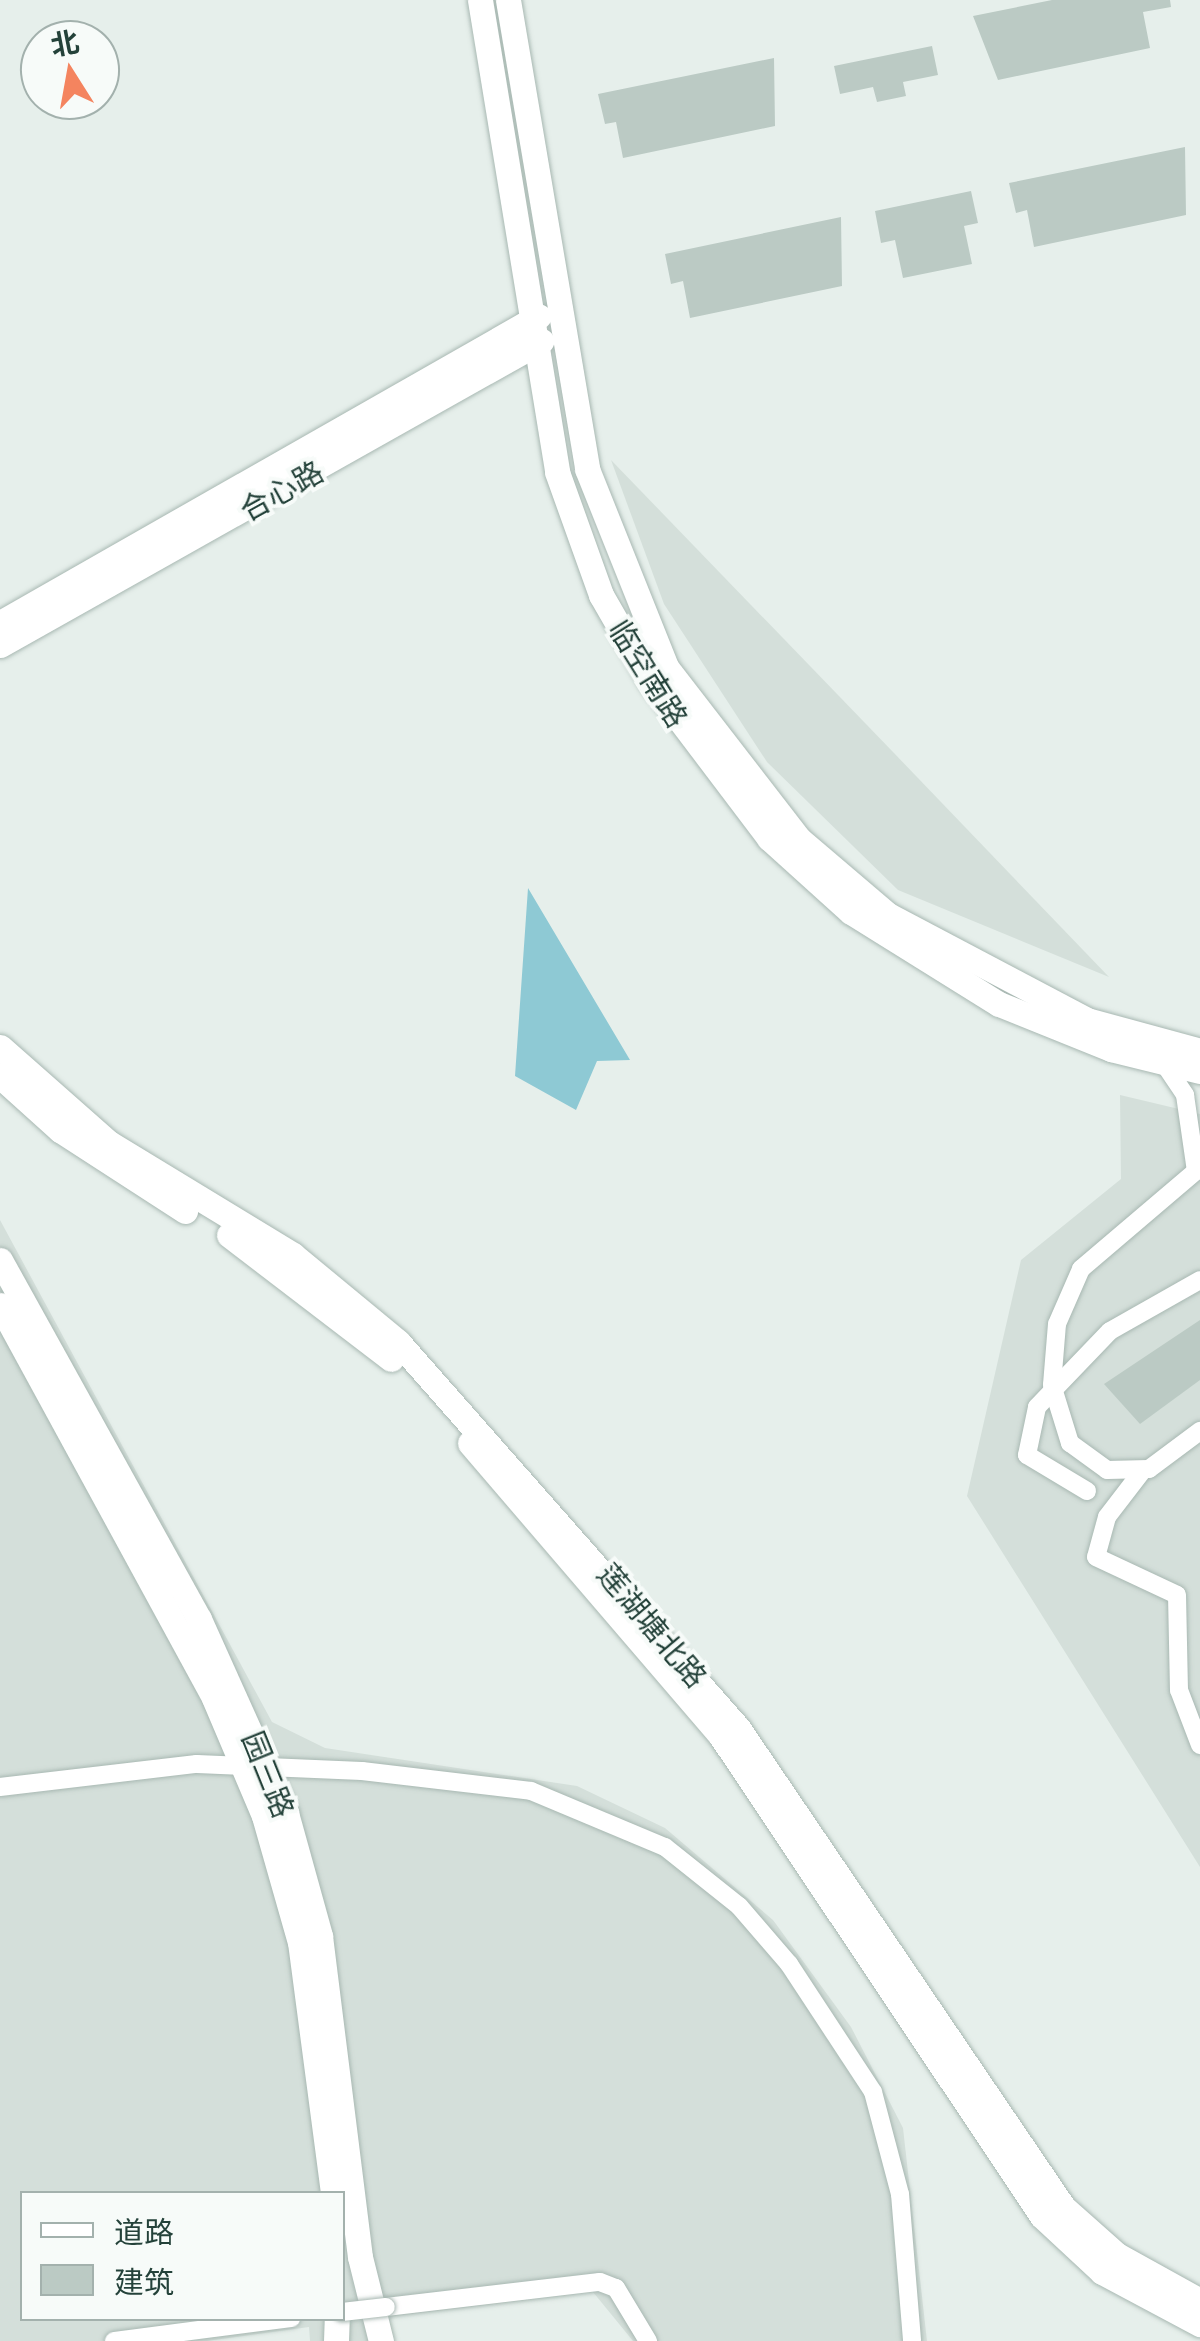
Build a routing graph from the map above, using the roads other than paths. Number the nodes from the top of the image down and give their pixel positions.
1 (480, 0) edge
2 (508, 0) edge
3 (556, 320) junction
4 (529, 335) junction
5 (0, 623) edge
6 (0, 645) edge
7 (0, 1047) edge
8 (1200, 1051) edge
9 (1162, 1062) junction
10 (1200, 1071) edge
11 (0, 1076) edge
12 (1193, 1178) edge
13 (0, 1260) edge
14 (1200, 1280) edge
15 (0, 1305) edge
16 (1052, 1361) junction
17 (1053, 1388) junction
18 (1037, 1406) junction
19 (1200, 1427) edge
20 (1143, 1470) junction
21 (1087, 1490) dead end
22 (1200, 1745) edge
23 (255, 1763) junction
24 (0, 1787) edge
25 (333, 2191) edge
26 (1200, 2301) edge
27 (345, 2312) edge
28 (269, 2321) edge
29 (1200, 2324) edge
30 (114, 2341) edge
31 (382, 2341) edge
32 (648, 2341) edge
33 (912, 2341) edge

1 - 4 main road, 临空南路
2 - 3 main road, 临空南路
3 - 4 main road, 合心路
3 - 8 main road, 临空南路
4 - 5 main road, 合心路
4 - 6 main road, 合心路
4 - 9 main road, 临空南路
7 - 26 main road, 莲湖塘北路
9 - 10 main road, 临空南路
9 - 12 street
11 - 29 main road, 莲湖塘北路
12 - 16 street
13 - 23 main road, 园三路
14 - 17 street
15 - 23 main road, 园三路
16 - 17 street
16 - 18 street
17 - 18 street
17 - 20 street
18 - 21 street
19 - 20 street
20 - 22 street
23 - 24 street
23 - 25 main road, 园三路
23 - 31 main road, 园三路
23 - 33 street
27 - 32 street, bridge
28 - 30 street

